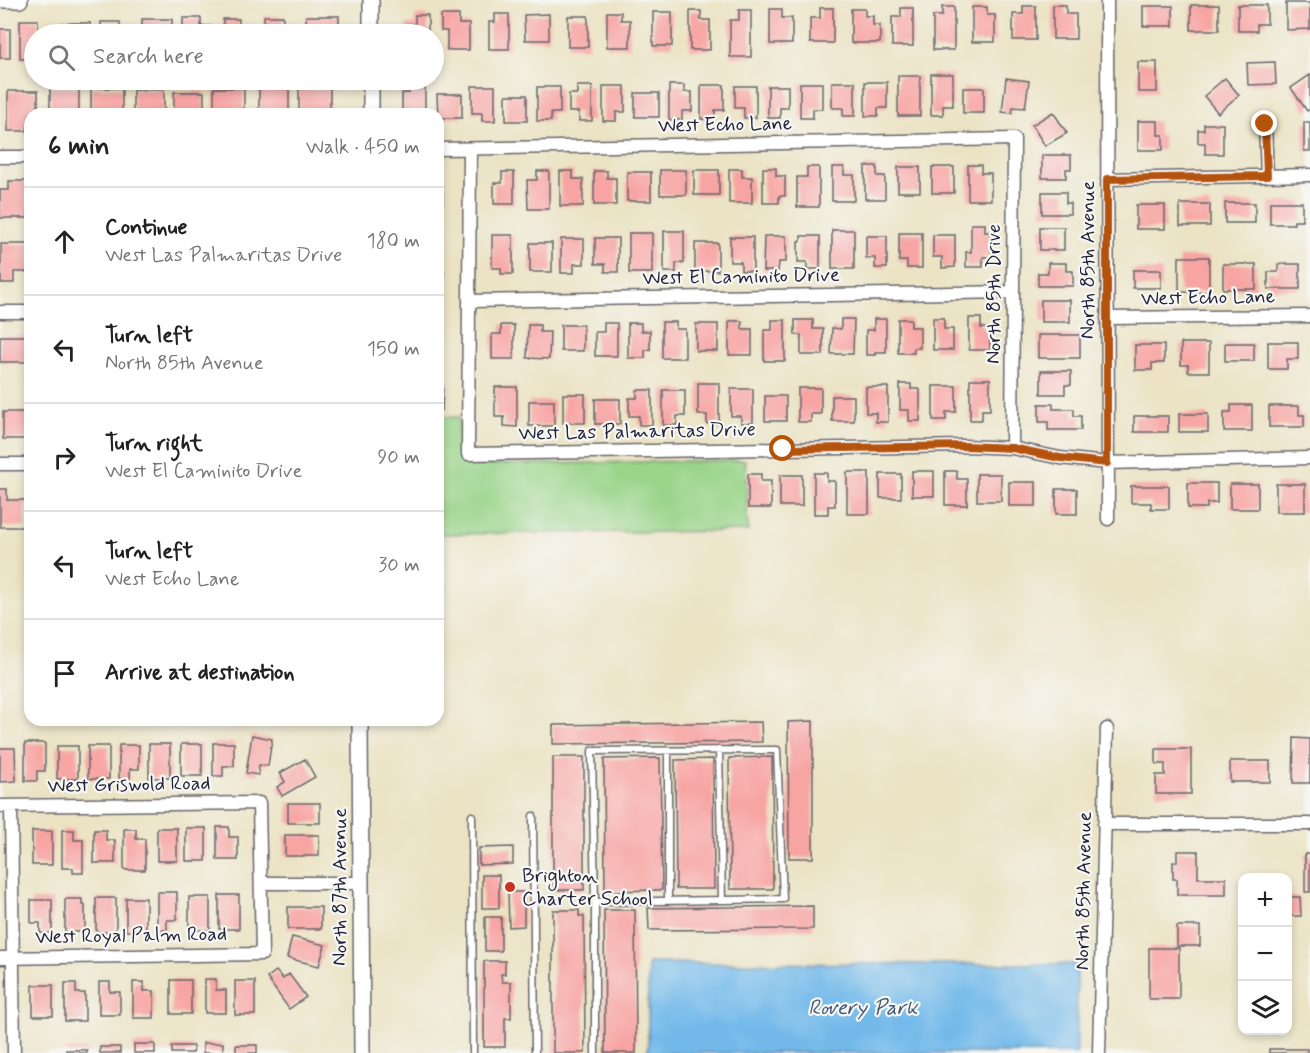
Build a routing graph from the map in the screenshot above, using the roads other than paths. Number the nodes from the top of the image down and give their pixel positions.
1 (0, 0) edge
2 (20, 0) edge
3 (371, 0) edge
4 (1107, 0) edge
5 (371, 24) edge
6 (371, 90) edge
7 (371, 108) edge
8 (1265, 124) dead end
9 (1014, 139) joint
10 (470, 148) junction
11 (444, 149) edge
12 (0, 157) edge
13 (24, 157) edge
14 (1310, 175) edge
15 (1267, 176) junction
16 (1107, 179) junction
17 (1013, 292) junction
18 (469, 301) junction
19 (0, 312) edge
20 (24, 312) edge
21 (1310, 316) edge
22 (1107, 318) junction
23 (1012, 448) junction
24 (1310, 458) edge
25 (1107, 463) junction
26 (0, 464) edge
27 (24, 464) edge
28 (1108, 519) dead end
29 (360, 726) edge
30 (1107, 729) dead end
31 (719, 750) junction
32 (668, 751) junction
33 (5, 806) edge
34 (472, 816) dead end
35 (533, 816) dead end
36 (1104, 824) junction
37 (1310, 824) edge
38 (261, 883) junction
39 (361, 883) junction
40 (722, 900) junction
41 (668, 901) junction
42 (595, 902) junction
43 (13, 957) junction
44 (0, 958) edge
45 (14, 1053) edge
46 (362, 1053) edge
47 (473, 1053) edge
48 (534, 1053) edge
49 (595, 1053) edge
50 (1099, 1053) edge

1 - 2 street
3 - 5 street
4 - 16 street, North 85th Avenue
6 - 7 street
8 - 15 street
9 - 10 street, West Echo Lane
9 - 17 street, North 85th Drive
10 - 11 street, West Echo Lane
10 - 18 street
12 - 13 street
14 - 15 street
15 - 16 street
16 - 22 street, North 85th Avenue
17 - 18 street, West El Caminito Drive
17 - 23 street, North 85th Drive
18 - 23 street, West Las Palmaritas Drive
19 - 20 street
21 - 22 street, West Echo Lane
22 - 25 street, North 85th Avenue
23 - 25 street, West Las Palmaritas Drive
24 - 25 street, West Las Palmaritas Drive
25 - 28 street, North 85th Avenue
26 - 27 street
29 - 39 street, North 87th Avenue
30 - 36 street, North 85th Avenue
31 - 32 lane
31 - 40 lane
31 - 40 lane
32 - 41 lane
32 - 42 lane
33 - 38 street, West Griswold Road
33 - 43 street
34 - 47 lane
35 - 48 lane
36 - 37 street
36 - 50 street, North 85th Avenue
38 - 39 street
38 - 43 street, West Royal Palm Road
39 - 46 street, North 87th Avenue
40 - 41 lane
41 - 42 lane
42 - 49 lane
43 - 44 street, West Royal Palm Road
43 - 45 street

